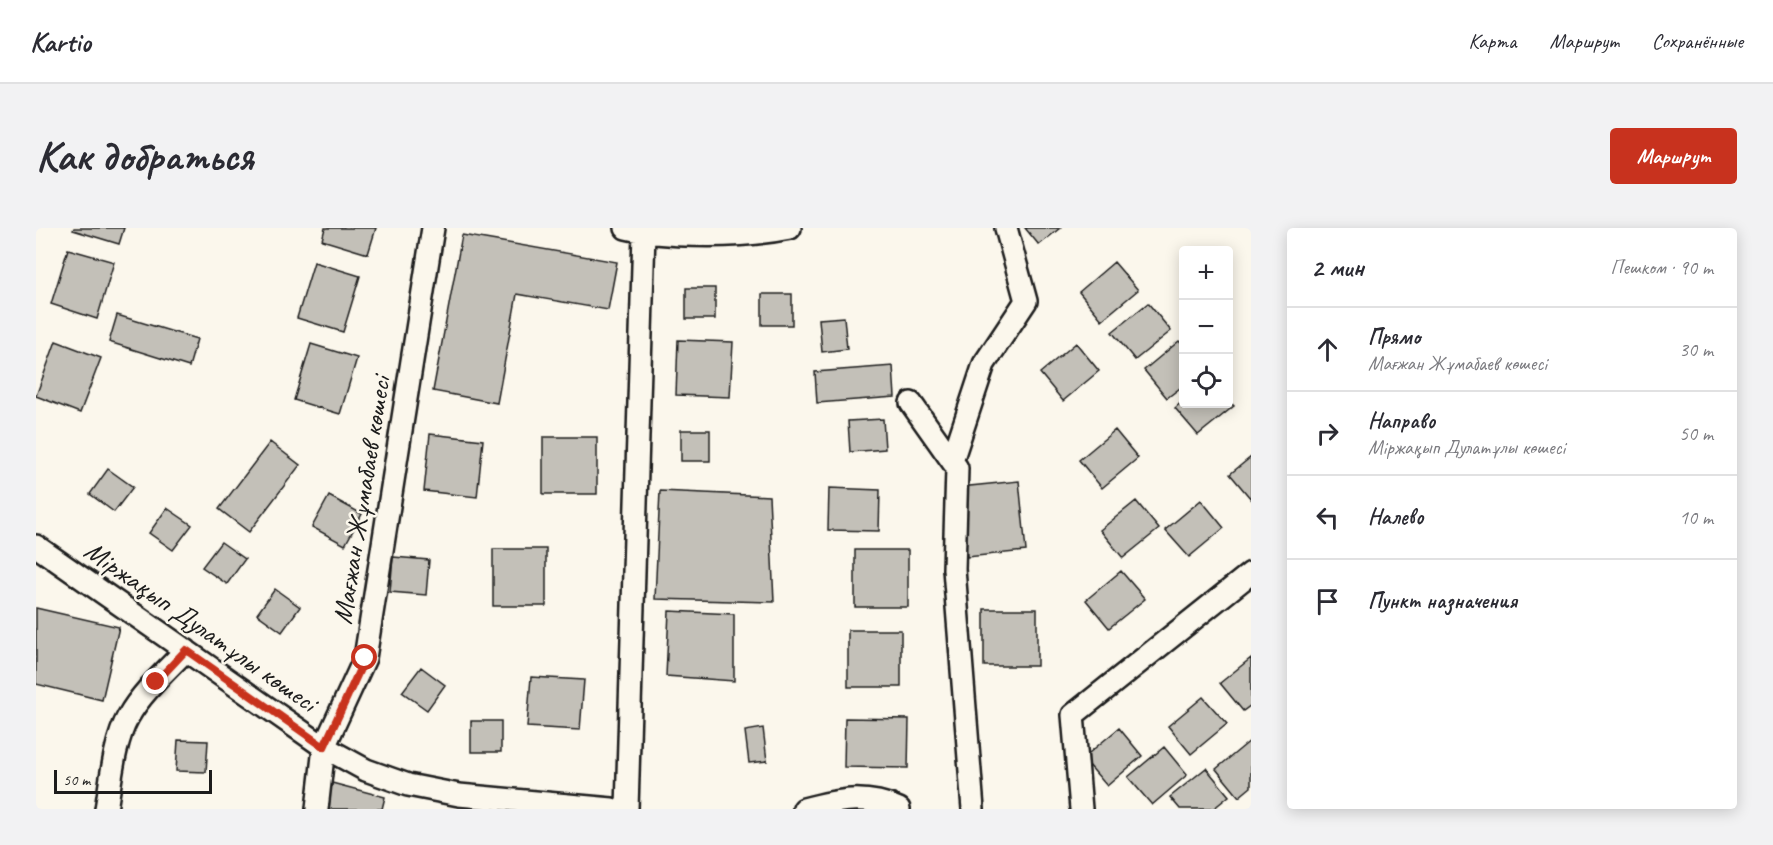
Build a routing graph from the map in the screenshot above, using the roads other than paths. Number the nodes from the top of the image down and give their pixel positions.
1 (433, 228) edge
2 (790, 228) edge
3 (1005, 228) edge
4 (635, 230) edge
5 (911, 403) dead end
6 (952, 461) junction
7 (36, 546) edge
8 (1251, 573) edge
9 (186, 650) junction
10 (324, 747) junction
11 (106, 809) edge
12 (317, 809) edge
13 (612, 809) edge
14 (627, 809) edge
15 (804, 809) edge
16 (899, 809) edge
17 (973, 809) edge
18 (1081, 809) edge

1 - 10 street, Мағжан Жұмабаев көшесі
2 - 4 street
3 - 6 street
4 - 14 street
5 - 6 street
6 - 17 street
7 - 9 street, Міржақып Дулатұлы көшесі
8 - 18 street
9 - 10 street, Міржақып Дулатұлы көшесі
9 - 11 street
10 - 12 street, Мағжан Жұмабаев көшесі
10 - 13 street, Міржақып Дулатұлы көшесі
15 - 16 street

